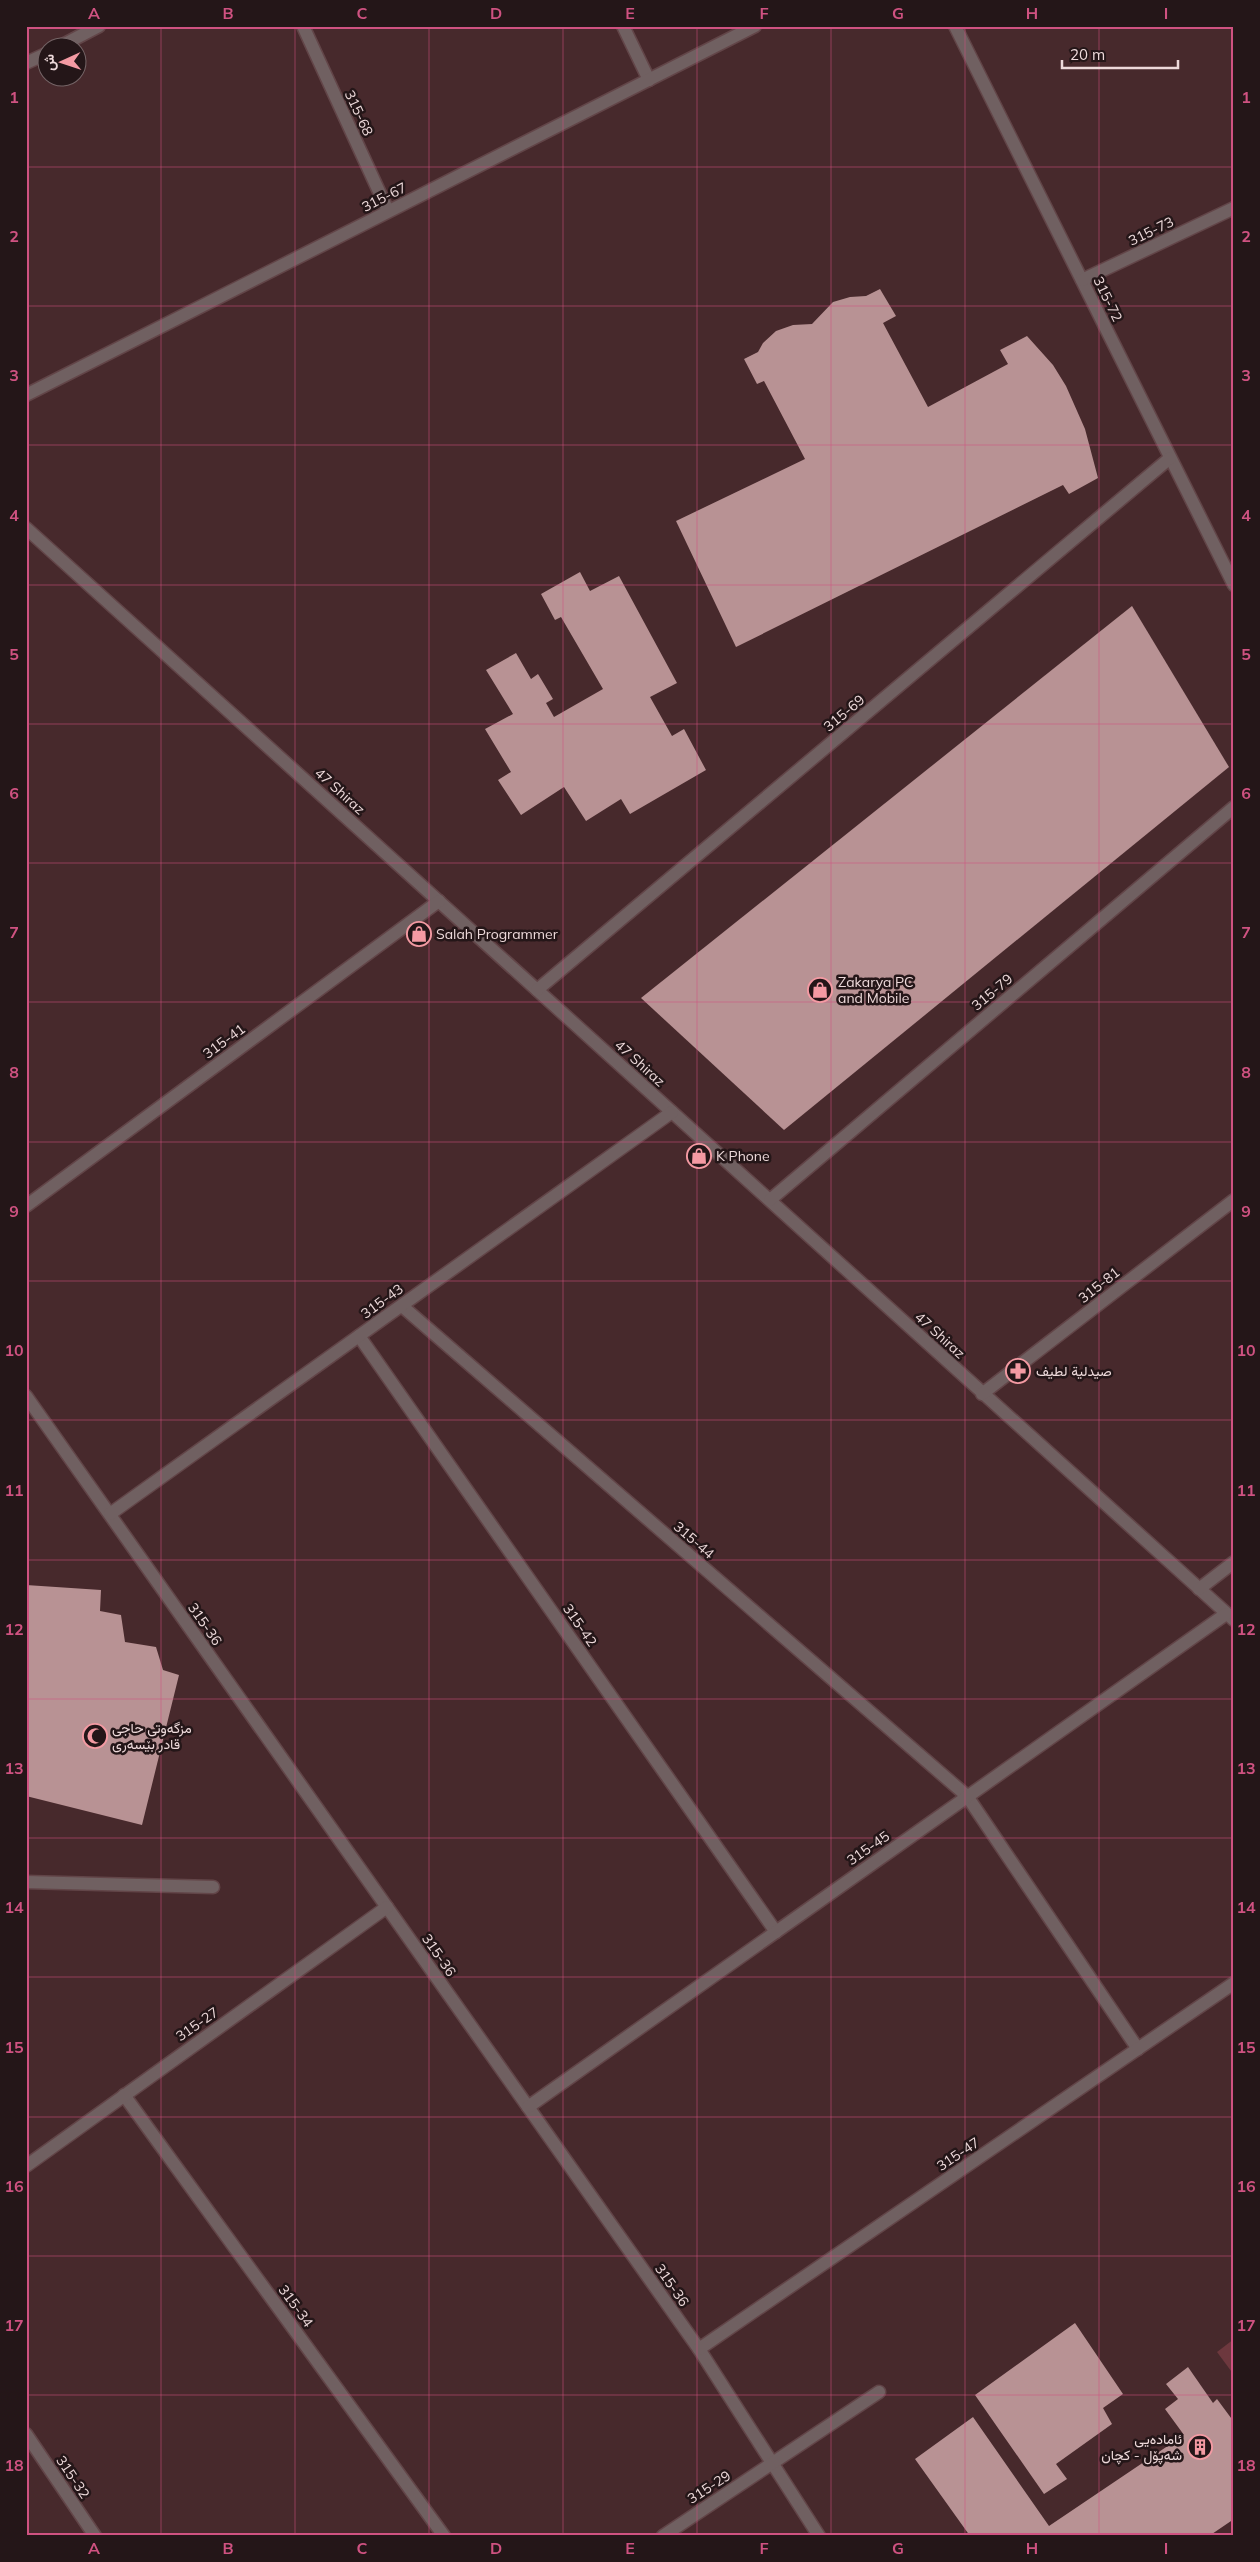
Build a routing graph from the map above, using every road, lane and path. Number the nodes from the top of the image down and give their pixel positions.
1 (99, 26) edge
2 (303, 26) edge
3 (623, 26) edge
4 (755, 26) edge
5 (955, 26) edge
6 (76, 38) edge
7 (38, 57) edge
8 (26, 63) edge
9 (649, 80) junction
10 (1234, 208) edge
11 (388, 212) junction
12 (1082, 280) junction
13 (26, 395) edge
14 (1170, 458) junction
15 (26, 528) edge
16 (1234, 585) edge
17 (1234, 807) edge
18 (440, 901) junction
19 (537, 990) junction
20 (672, 1112) junction
21 (770, 1200) junction
22 (1234, 1200) edge
23 (26, 1206) edge
24 (402, 1306) junction
25 (359, 1336) junction
26 (982, 1394) junction
27 (26, 1396) edge
28 (110, 1514) junction
29 (1234, 1562) edge
30 (1199, 1588) junction
31 (1230, 1617) edge
32 (967, 1796) junction
33 (26, 1882) edge
34 (213, 1887) dead end
35 (387, 1907) junction
36 (776, 1932) junction
37 (1234, 1983) edge
38 (1138, 2049) junction
39 (124, 2095) junction
40 (528, 2107) junction
41 (26, 2166) edge
42 (699, 2349) junction
43 (880, 2392) dead end
44 (26, 2434) edge
45 (772, 2464) junction
46 (95, 2536) edge
47 (444, 2536) edge
48 (663, 2536) edge
49 (819, 2536) edge

1 - 6 street
2 - 11 street, 315-68
3 - 9 street
4 - 9 street, 315-67
5 - 12 street, 315-72
7 - 8 street
9 - 11 street, 315-67
10 - 12 street, 315-73
11 - 13 street, 315-67
12 - 14 street, 315-72
14 - 16 street, 315-72
14 - 19 street, 315-69
15 - 18 street, 47 Shiraz
17 - 21 street, 315-79
18 - 19 street, 47 Shiraz
18 - 23 street, 315-41
19 - 20 street, 47 Shiraz
20 - 21 street, 47 Shiraz
20 - 24 street, 315-43
21 - 26 street, 47 Shiraz
22 - 26 street, 315-81
24 - 25 street, 315-43
24 - 32 street, 315-44
25 - 28 street, 315-43
25 - 36 street, 315-42
26 - 30 street, 47 Shiraz
27 - 28 street, 315-36
28 - 35 street, 315-36
29 - 30 street
30 - 31 street, 47 Shiraz
31 - 32 street, 315-45
32 - 36 street, 315-45
32 - 38 street, 315-44
33 - 34 street
35 - 39 street, 315-27
35 - 40 street, 315-36
36 - 40 street, 315-45
37 - 38 street, 315-47
38 - 42 street, 315-47
39 - 41 street, 315-27
39 - 47 street, 315-34
40 - 42 street, 315-36
42 - 45 street, 315-36
43 - 45 street, 315-29
44 - 46 street, 315-32
45 - 48 street, 315-29
45 - 49 street, 315-36

